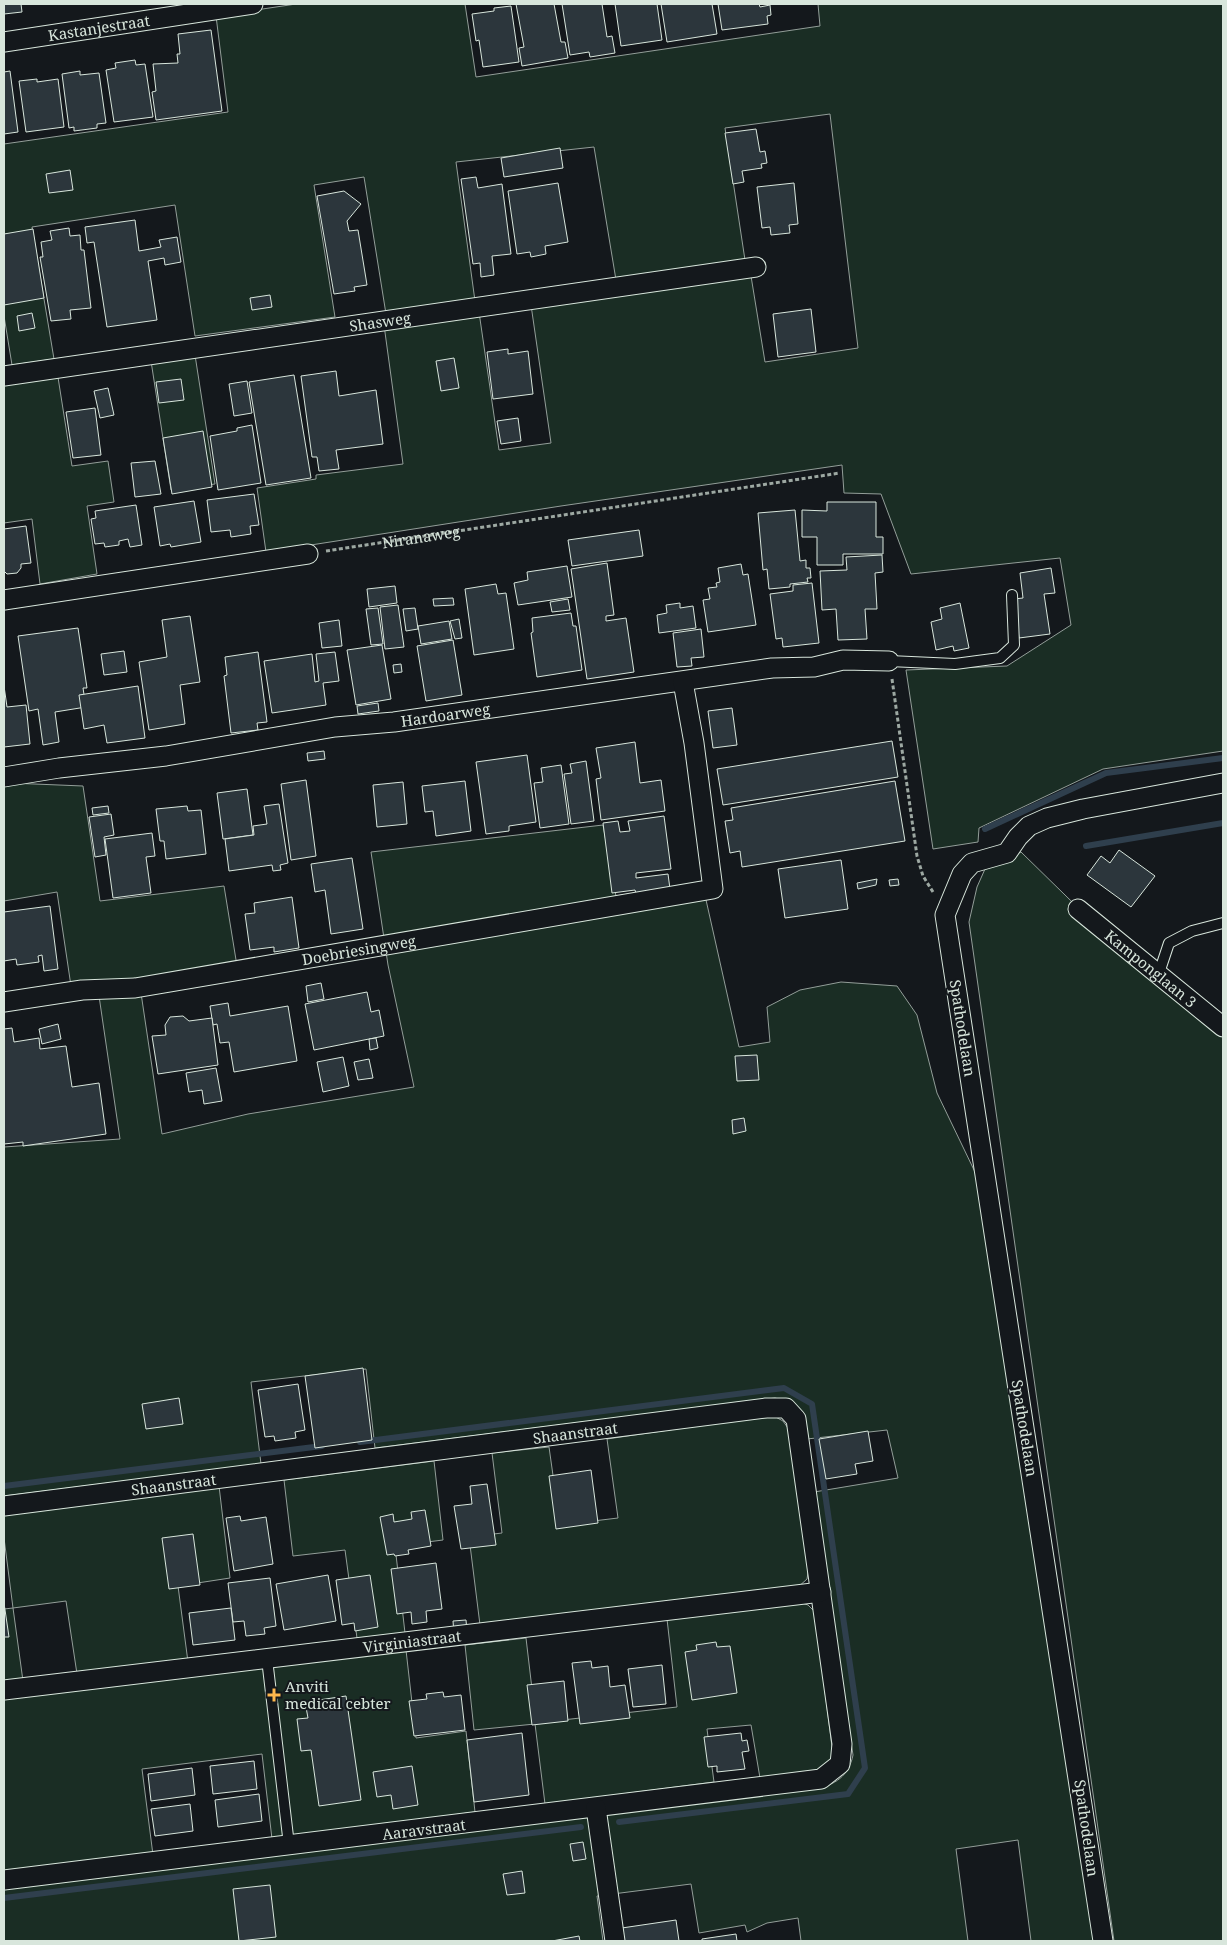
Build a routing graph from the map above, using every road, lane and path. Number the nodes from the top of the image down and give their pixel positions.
1 (253, 4) edge
2 (4, 42) edge
3 (756, 267) dead end
4 (4, 376) edge
5 (840, 472) dead end
6 (308, 554) joint
7 (1012, 595) dead end
8 (4, 600) edge
9 (889, 661) junction
10 (683, 682) junction
11 (4, 778) edge
12 (1223, 783) edge
13 (1078, 909) dead end
14 (945, 916) junction
15 (1223, 923) edge
16 (1159, 973) junction
17 (4, 1002) edge
18 (1223, 1027) edge
19 (4, 1506) edge
20 (821, 1592) junction
21 (267, 1659) junction
22 (4, 1690) edge
23 (840, 1764) joint
24 (596, 1808) junction
25 (289, 1845) junction
26 (4, 1880) edge
27 (615, 1941) edge
28 (1103, 1941) edge

1 - 2 street, Kastanjestraat
3 - 4 street, Shasweg
5 - 6 path, Niranaweg
6 - 8 street
7 - 9 lane
9 - 10 street, Hardoarweg
9 - 14 path
10 - 11 street, Hardoarweg
10 - 17 street, Doebriesingweg
12 - 14 street
13 - 16 street, Kamponglaan 3
14 - 28 street, Spathodelaan
15 - 16 lane
16 - 18 street, Kamponglaan 3
19 - 20 street, Shaanstraat
20 - 21 street, Virginiastraat
20 - 23 street, Shaanstraat
21 - 22 street, Virginiastraat
21 - 25 lane
23 - 24 street, Aaravstraat
24 - 25 street, Aaravstraat
24 - 27 street
25 - 26 street, Aaravstraat

